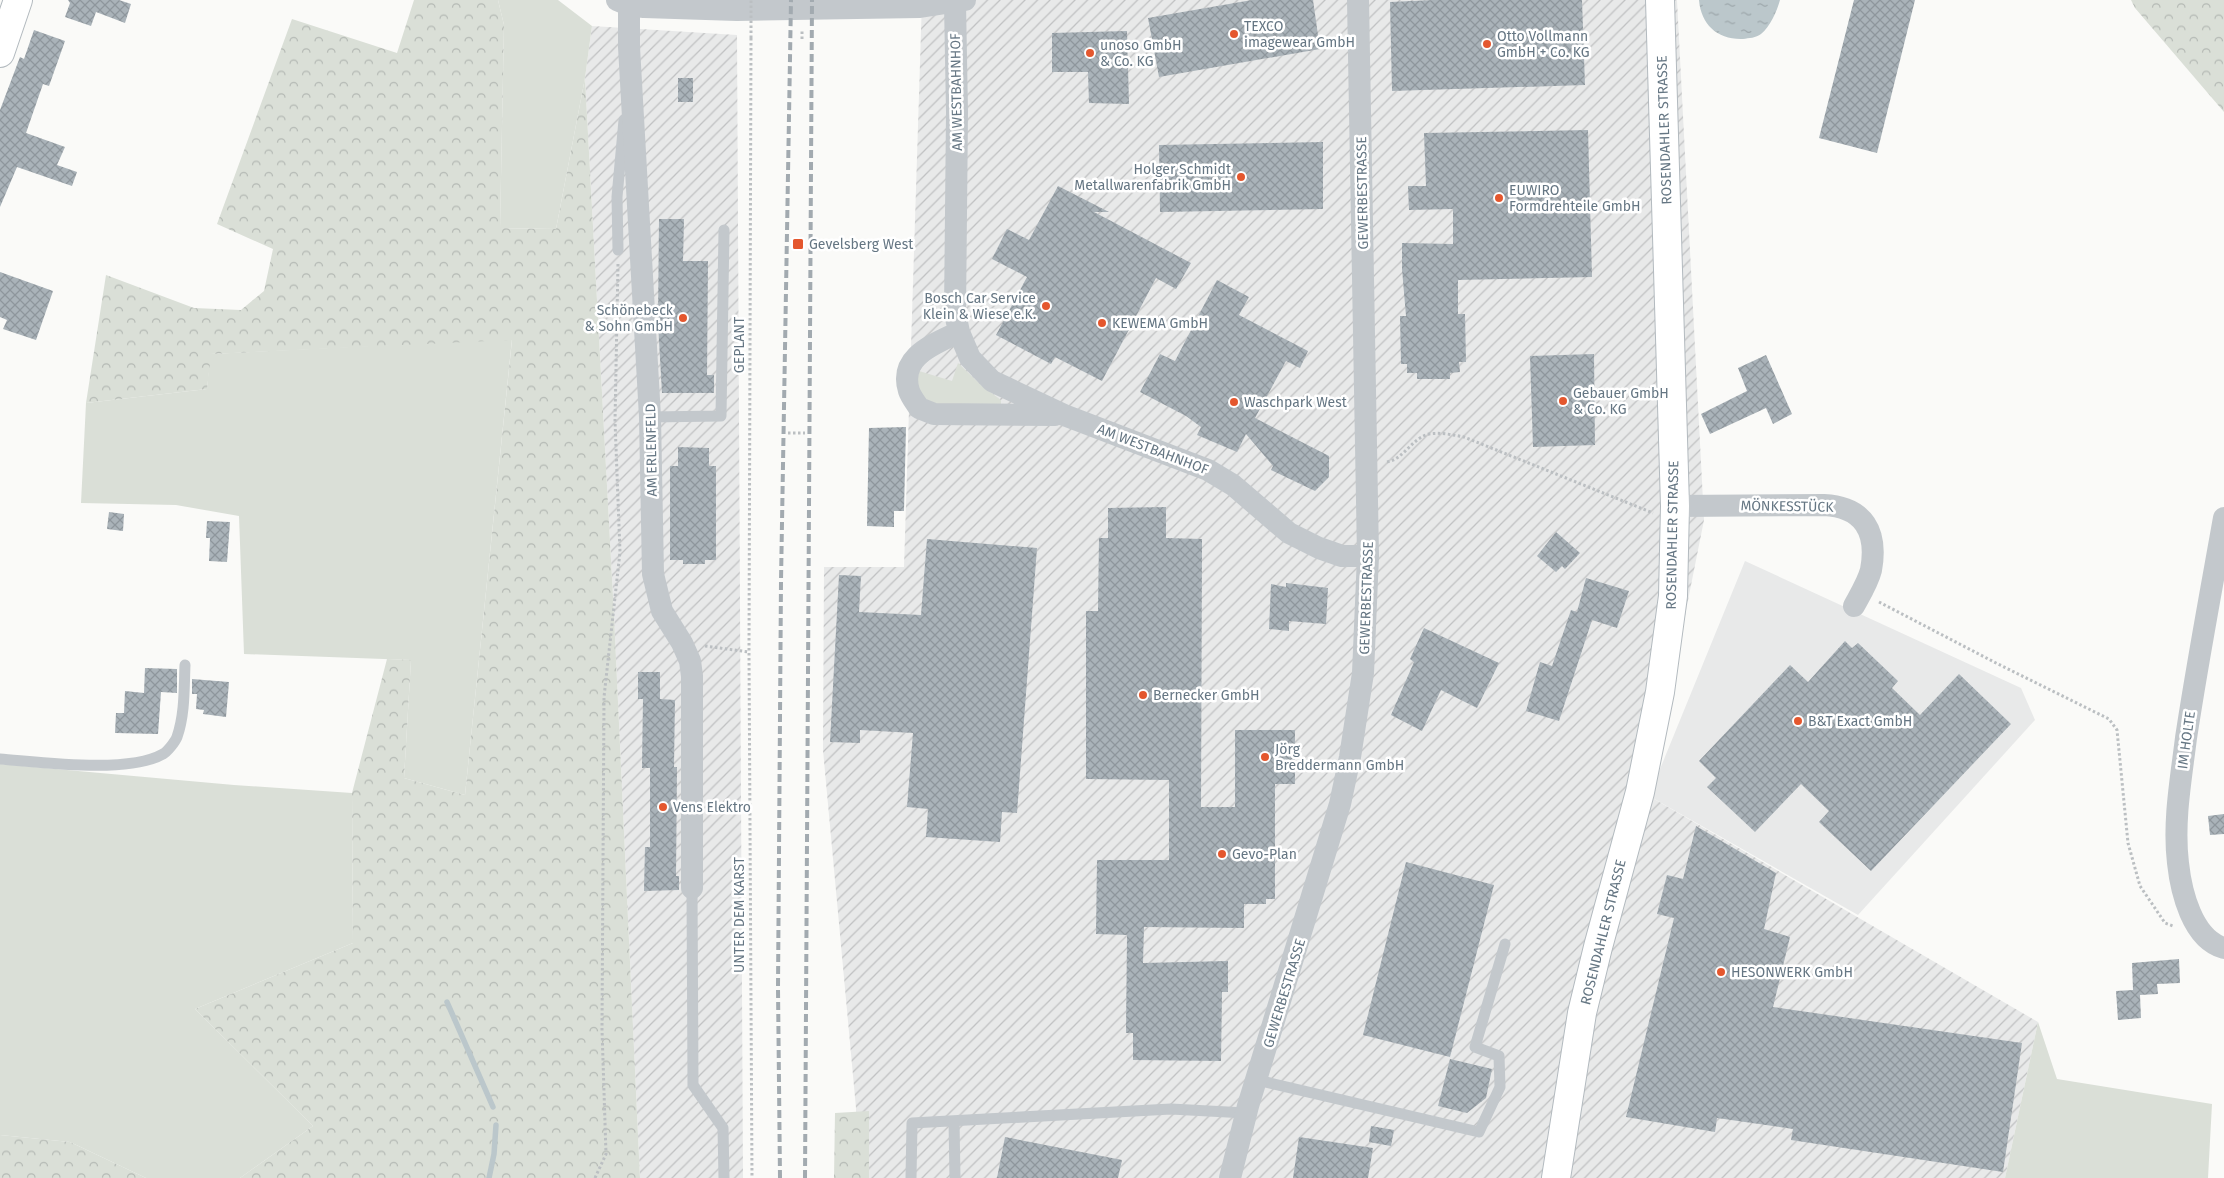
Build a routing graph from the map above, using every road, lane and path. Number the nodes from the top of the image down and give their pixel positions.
1 (18, 0) edge
2 (751, 0) edge
3 (1358, 0) edge
4 (1660, 0) edge
5 (960, 1) edge
6 (623, 2) edge
7 (0, 53) edge
8 (634, 106) junction
9 (724, 230) dead end
10 (618, 250) joint
11 (959, 332) junction
12 (1064, 415) junction
13 (650, 417) junction
14 (788, 433) dead end
15 (805, 433) dead end
16 (1368, 464) junction
17 (1675, 514) junction
18 (2224, 518) edge
19 (1368, 556) junction
20 (1857, 599) joint
21 (682, 643) junction
22 (749, 652) junction
23 (185, 665) dead end
24 (0, 759) edge
25 (692, 888) joint
26 (2203, 935) junction
27 (1505, 944) dead end
28 (2224, 948) edge
29 (1257, 1080) junction
30 (1246, 1113) junction
31 (954, 1121) junction
32 (595, 1178) edge
33 (724, 1178) edge
34 (752, 1178) edge
35 (911, 1178) edge
36 (955, 1178) edge
37 (1230, 1178) edge
38 (1556, 1178) edge

1 - 7 main road
2 - 22 path, GEPLANT, bridge
3 - 16 street, GEWERBESTRASSE
4 - 17 main road, ROSENDAHLER STRASSE
5 - 6 street
5 - 11 street, AM WESTBAHNHOF
6 - 8 street, AM ERLENFELD
8 - 10 lane
8 - 13 street, AM ERLENFELD
9 - 13 lane
10 - 32 path
11 - 12 street, AM WESTBAHNHOF
11 - 12 street, AM WESTBAHNHOF
12 - 19 street, AM WESTBAHNHOF
13 - 21 street, AM ERLENFELD
14 - 15 path
16 - 17 path
16 - 19 street, GEWERBESTRASSE
17 - 20 street, MÖNKESSTÜCK
17 - 38 main road, ROSENDAHLER STRASSE
18 - 26 street, IM HOLTE
19 - 29 street, GEWERBESTRASSE
20 - 26 path
21 - 22 path
21 - 25 street, AM ERLENFELD
22 - 34 path, UNTER DEM KARST
23 - 24 lane
25 - 33 lane
26 - 28 street
27 - 29 lane
29 - 30 street, GEWERBESTRASSE
30 - 31 lane
30 - 37 street, GEWERBESTRASSE
31 - 35 lane
31 - 36 lane

